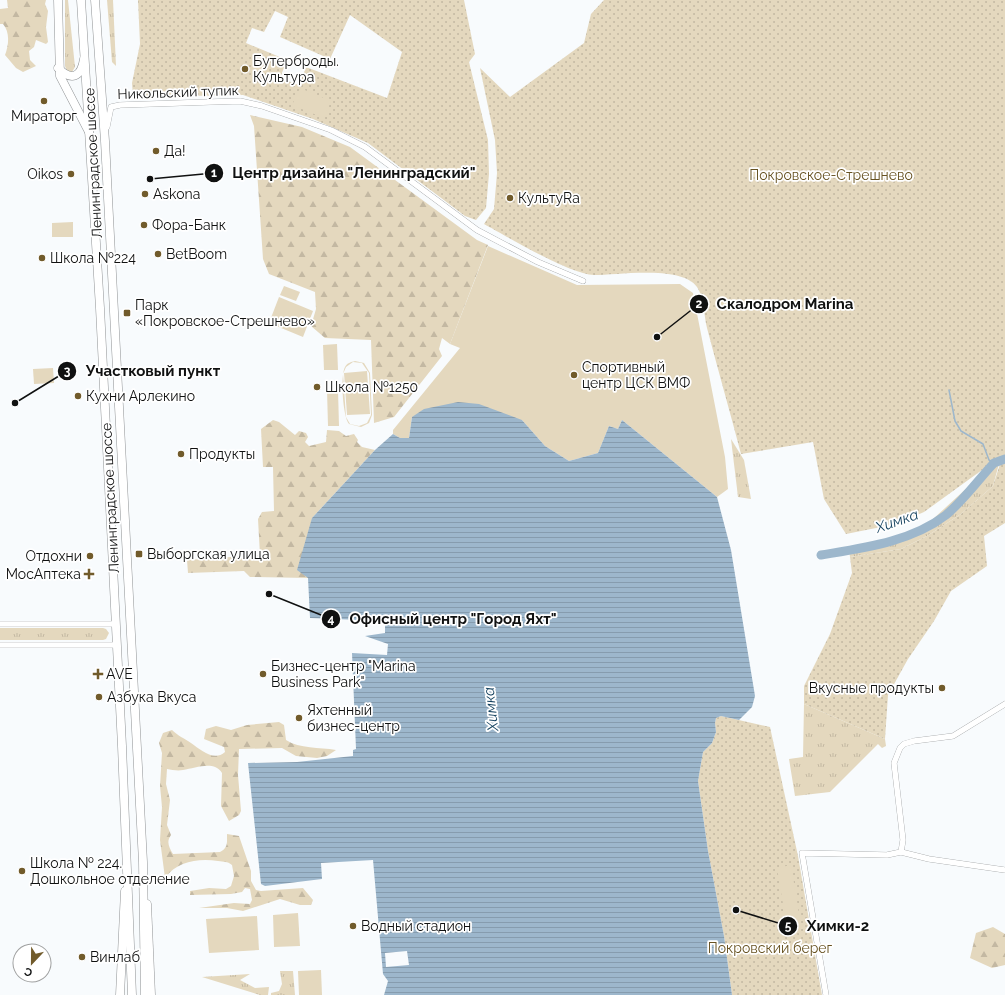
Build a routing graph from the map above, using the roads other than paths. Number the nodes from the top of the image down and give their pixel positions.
1 (58, 0) edge
2 (81, 0) edge
3 (95, 0) edge
4 (85, 53) junction
5 (58, 68) junction
6 (90, 136) junction
7 (105, 141) junction
8 (583, 281) dead end
9 (0, 624) edge
10 (115, 624) junction
11 (0, 645) edge
12 (116, 645) junction
13 (1005, 704) edge
14 (901, 852) junction
15 (127, 860) junction
16 (143, 862) junction
17 (1005, 870) edge
18 (120, 995) edge
19 (132, 995) edge
20 (145, 995) edge
21 (152, 995) edge
22 (826, 995) edge

1 - 5 main road
2 - 4 main road, Ленинградское шоссе
3 - 7 main road, Ленинградское шоссе
4 - 5 main road
4 - 6 main road, Ленинградское шоссе
5 - 6 main road
6 - 10 main road, Ленинградское шоссе
7 - 8 street, Никольский тупик
7 - 16 main road, Ленинградское шоссе
9 - 10 street
10 - 12 main road, Ленинградское шоссе
11 - 12 street
12 - 15 main road, Ленинградское шоссе
13 - 14 street
14 - 17 street
14 - 22 street
15 - 18 main road
15 - 19 main road, Ленинградское шоссе
16 - 20 main road, Ленинградское шоссе
16 - 21 main road

